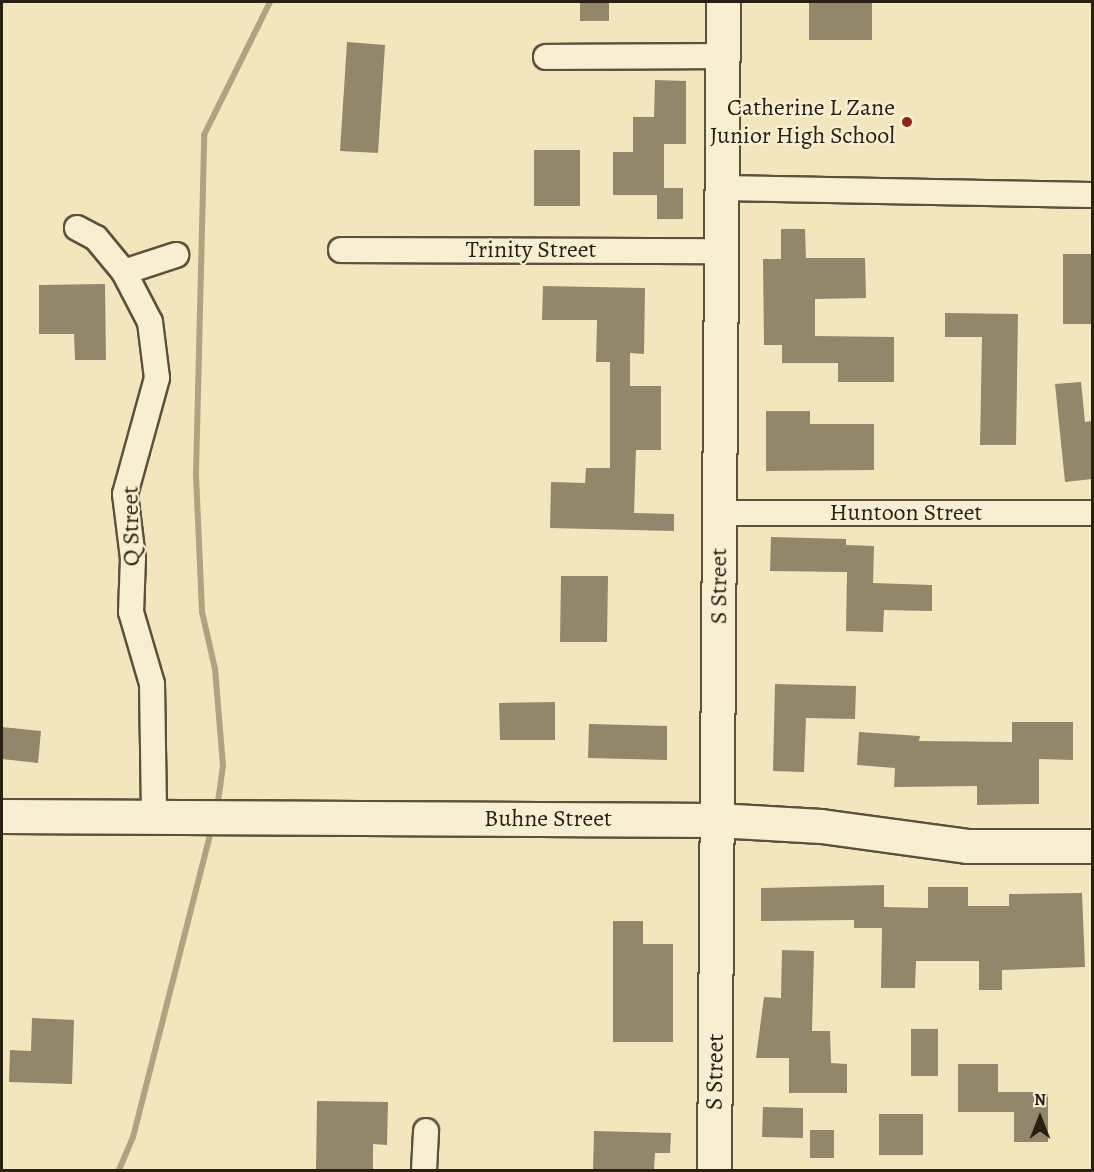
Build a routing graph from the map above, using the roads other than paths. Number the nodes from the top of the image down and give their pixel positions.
1 (723, 2) edge
2 (722, 56) junction
3 (546, 57) dead end
4 (722, 188) junction
5 (1092, 195) edge
6 (76, 228) dead end
7 (341, 250) dead end
8 (721, 251) junction
9 (176, 255) dead end
10 (124, 272) junction
11 (719, 513) junction
12 (1092, 513) edge
13 (2, 816) edge
14 (154, 817) junction
15 (717, 820) junction
16 (1092, 846) edge
17 (426, 1131) dead end
18 (424, 1170) edge
19 (714, 1170) edge

1 - 2 main road, S Street
2 - 3 street
2 - 4 main road, S Street
4 - 5 street
4 - 8 main road, S Street
6 - 10 street, Q Street
7 - 8 street, Trinity Street
8 - 11 main road, S Street
9 - 10 street
10 - 14 street, Q Street
11 - 12 street, Huntoon Street
11 - 15 main road, S Street
13 - 14 main road, Buhne Street
14 - 15 main road, Buhne Street
15 - 16 main road, Buhne Street
15 - 19 main road, S Street
17 - 18 street

